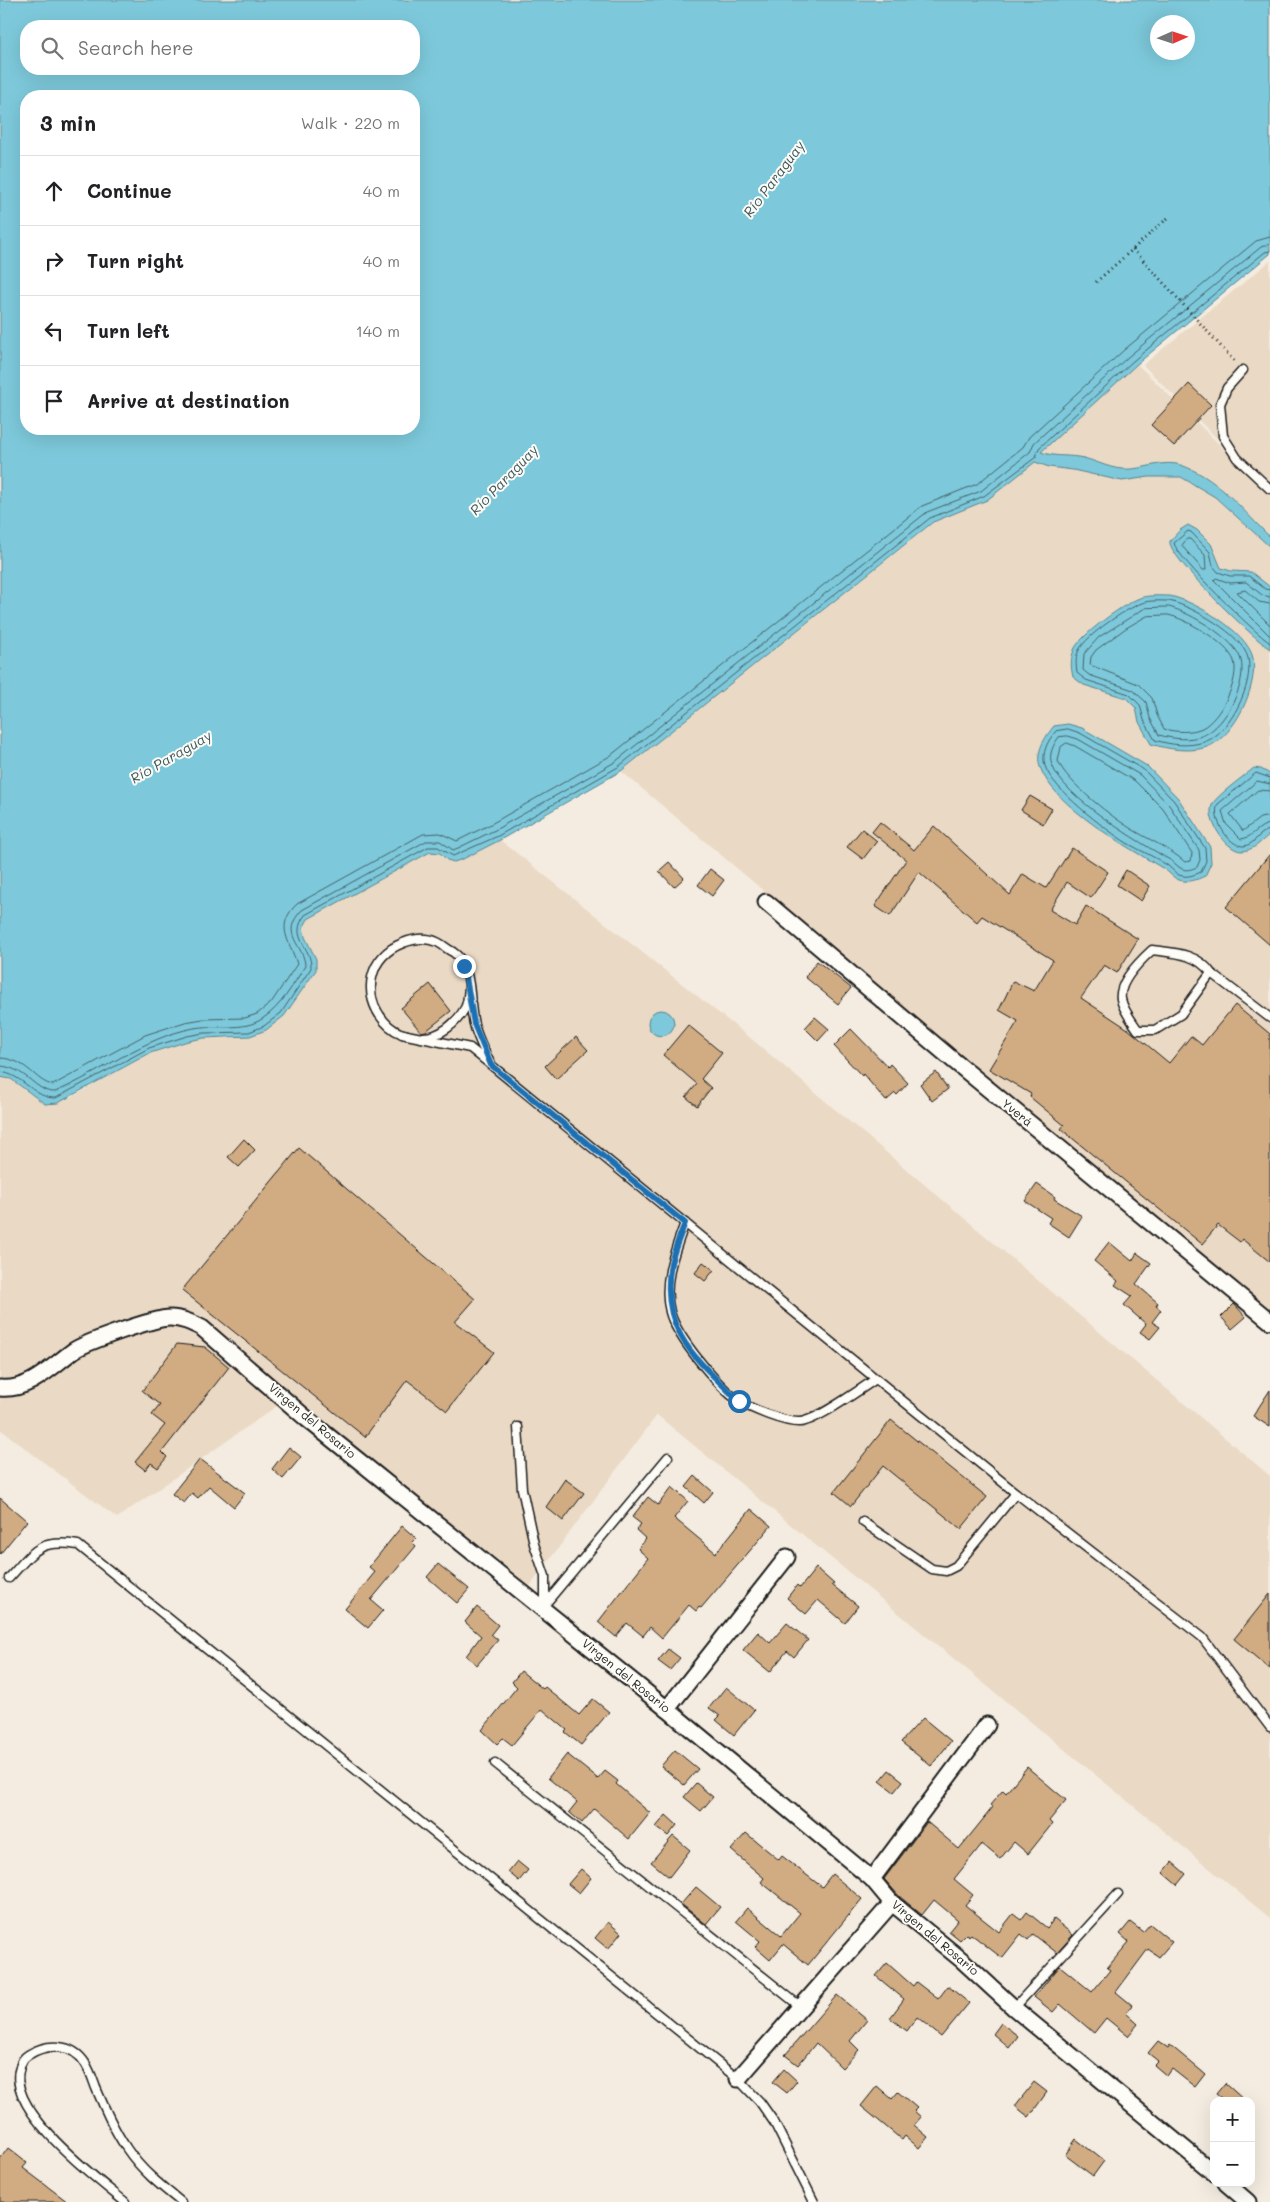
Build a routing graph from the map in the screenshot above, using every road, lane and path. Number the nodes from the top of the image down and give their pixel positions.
1 (1170, 216) dead end
2 (1133, 249) junction
3 (1096, 282) dead end
4 (1243, 370) joint
5 (1270, 489) edge
6 (766, 902) dead end
7 (1211, 972) junction
8 (469, 988) junction
9 (1270, 1018) edge
10 (402, 1034) junction
11 (491, 1065) junction
12 (685, 1223) junction
13 (1270, 1321) edge
14 (876, 1379) junction
15 (0, 1388) edge
16 (518, 1427) dead end
17 (668, 1457) dead end
18 (1016, 1493) junction
19 (863, 1522) dead end
20 (787, 1557) dead end
21 (9, 1578) dead end
22 (544, 1607) junction
23 (667, 1708) junction
24 (987, 1726) dead end
25 (1270, 1727) edge
26 (495, 1763) dead end
27 (872, 1879) junction
28 (1118, 1894) dead end
29 (892, 1903) junction
30 (801, 2008) junction
31 (1014, 2008) junction
32 (738, 2080) junction
33 (1210, 2170) edge
34 (1231, 2187) edge
35 (125, 2202) edge
36 (181, 2202) edge
37 (814, 2202) edge
38 (1248, 2202) edge

1 - 2 path
2 - 3 path
2 - 4 path
4 - 5 lane
6 - 13 street, Yverá
7 - 7 lane
7 - 9 lane
8 - 10 lane
8 - 10 lane
8 - 11 lane
10 - 11 lane
11 - 12 lane
12 - 14 lane
12 - 14 lane
14 - 18 lane
15 - 22 street, Virgen del Rosario
16 - 22 lane
17 - 22 lane
18 - 19 lane
18 - 25 lane
20 - 23 street
21 - 32 lane
22 - 23 street, Virgen del Rosario
23 - 27 street, Virgen del Rosario
24 - 27 street
26 - 30 lane
27 - 29 street, Virgen del Rosario
28 - 31 lane
29 - 30 street
29 - 31 street, Virgen del Rosario
30 - 32 street
31 - 33 street, Virgen del Rosario
32 - 37 lane
34 - 38 street
35 - 36 lane

